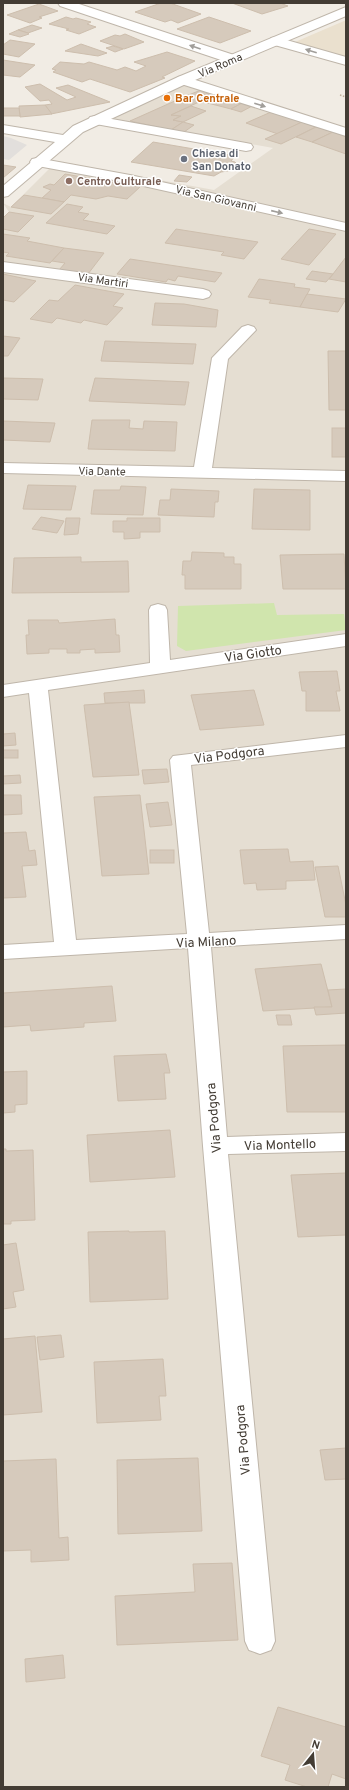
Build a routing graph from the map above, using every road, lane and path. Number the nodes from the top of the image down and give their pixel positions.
1 (64, 3) edge
2 (343, 14) edge
3 (276, 41) junction
4 (232, 59) junction
5 (346, 62) edge
6 (183, 80) junction
7 (340, 95) dead end
8 (346, 97) edge
9 (94, 120) junction
10 (3, 129) edge
11 (346, 132) edge
12 (65, 139) junction
13 (246, 147) dead end
14 (37, 162) junction
15 (3, 193) edge
16 (346, 227) edge
17 (3, 267) edge
18 (203, 294) dead end
19 (248, 330) dead end
20 (3, 468) edge
21 (202, 473) junction
22 (346, 476) edge
23 (158, 610) dead end
24 (346, 640) edge
25 (160, 667) junction
26 (38, 685) junction
27 (3, 691) edge
28 (346, 741) edge
29 (346, 932) edge
30 (199, 941) junction
31 (66, 948) junction
32 (3, 952) edge
33 (346, 1142) edge
34 (215, 1146) junction
35 (260, 1641) dead end

4 -> 1 street
2 - 3 street, Via Roma
3 - 4 street, Via Roma
5 -> 3 street
4 - 6 street, Via Roma
6 - 9 street, Via Roma
6 -> 11 street
7 - 8 path
9 - 12 street, Via Roma
9 - 13 street
10 - 12 street
12 - 14 street
14 - 15 street
14 -> 16 street, Via San Giovanni
17 - 18 street, Via Martiri
19 - 21 street
20 - 21 street, Via Dante
21 - 22 street, Via Dante
23 - 25 street
24 - 25 street, Via Giotto
25 - 26 street, Via Giotto
26 - 27 street, Via Giotto
26 - 31 street
28 - 30 street, Via Podgora
29 - 30 street, Via Milano
30 - 31 street, Via Milano
30 - 34 street, Via Podgora
31 - 32 street, Via Milano
33 - 34 street, Via Montello
34 - 35 street, Via Podgora

